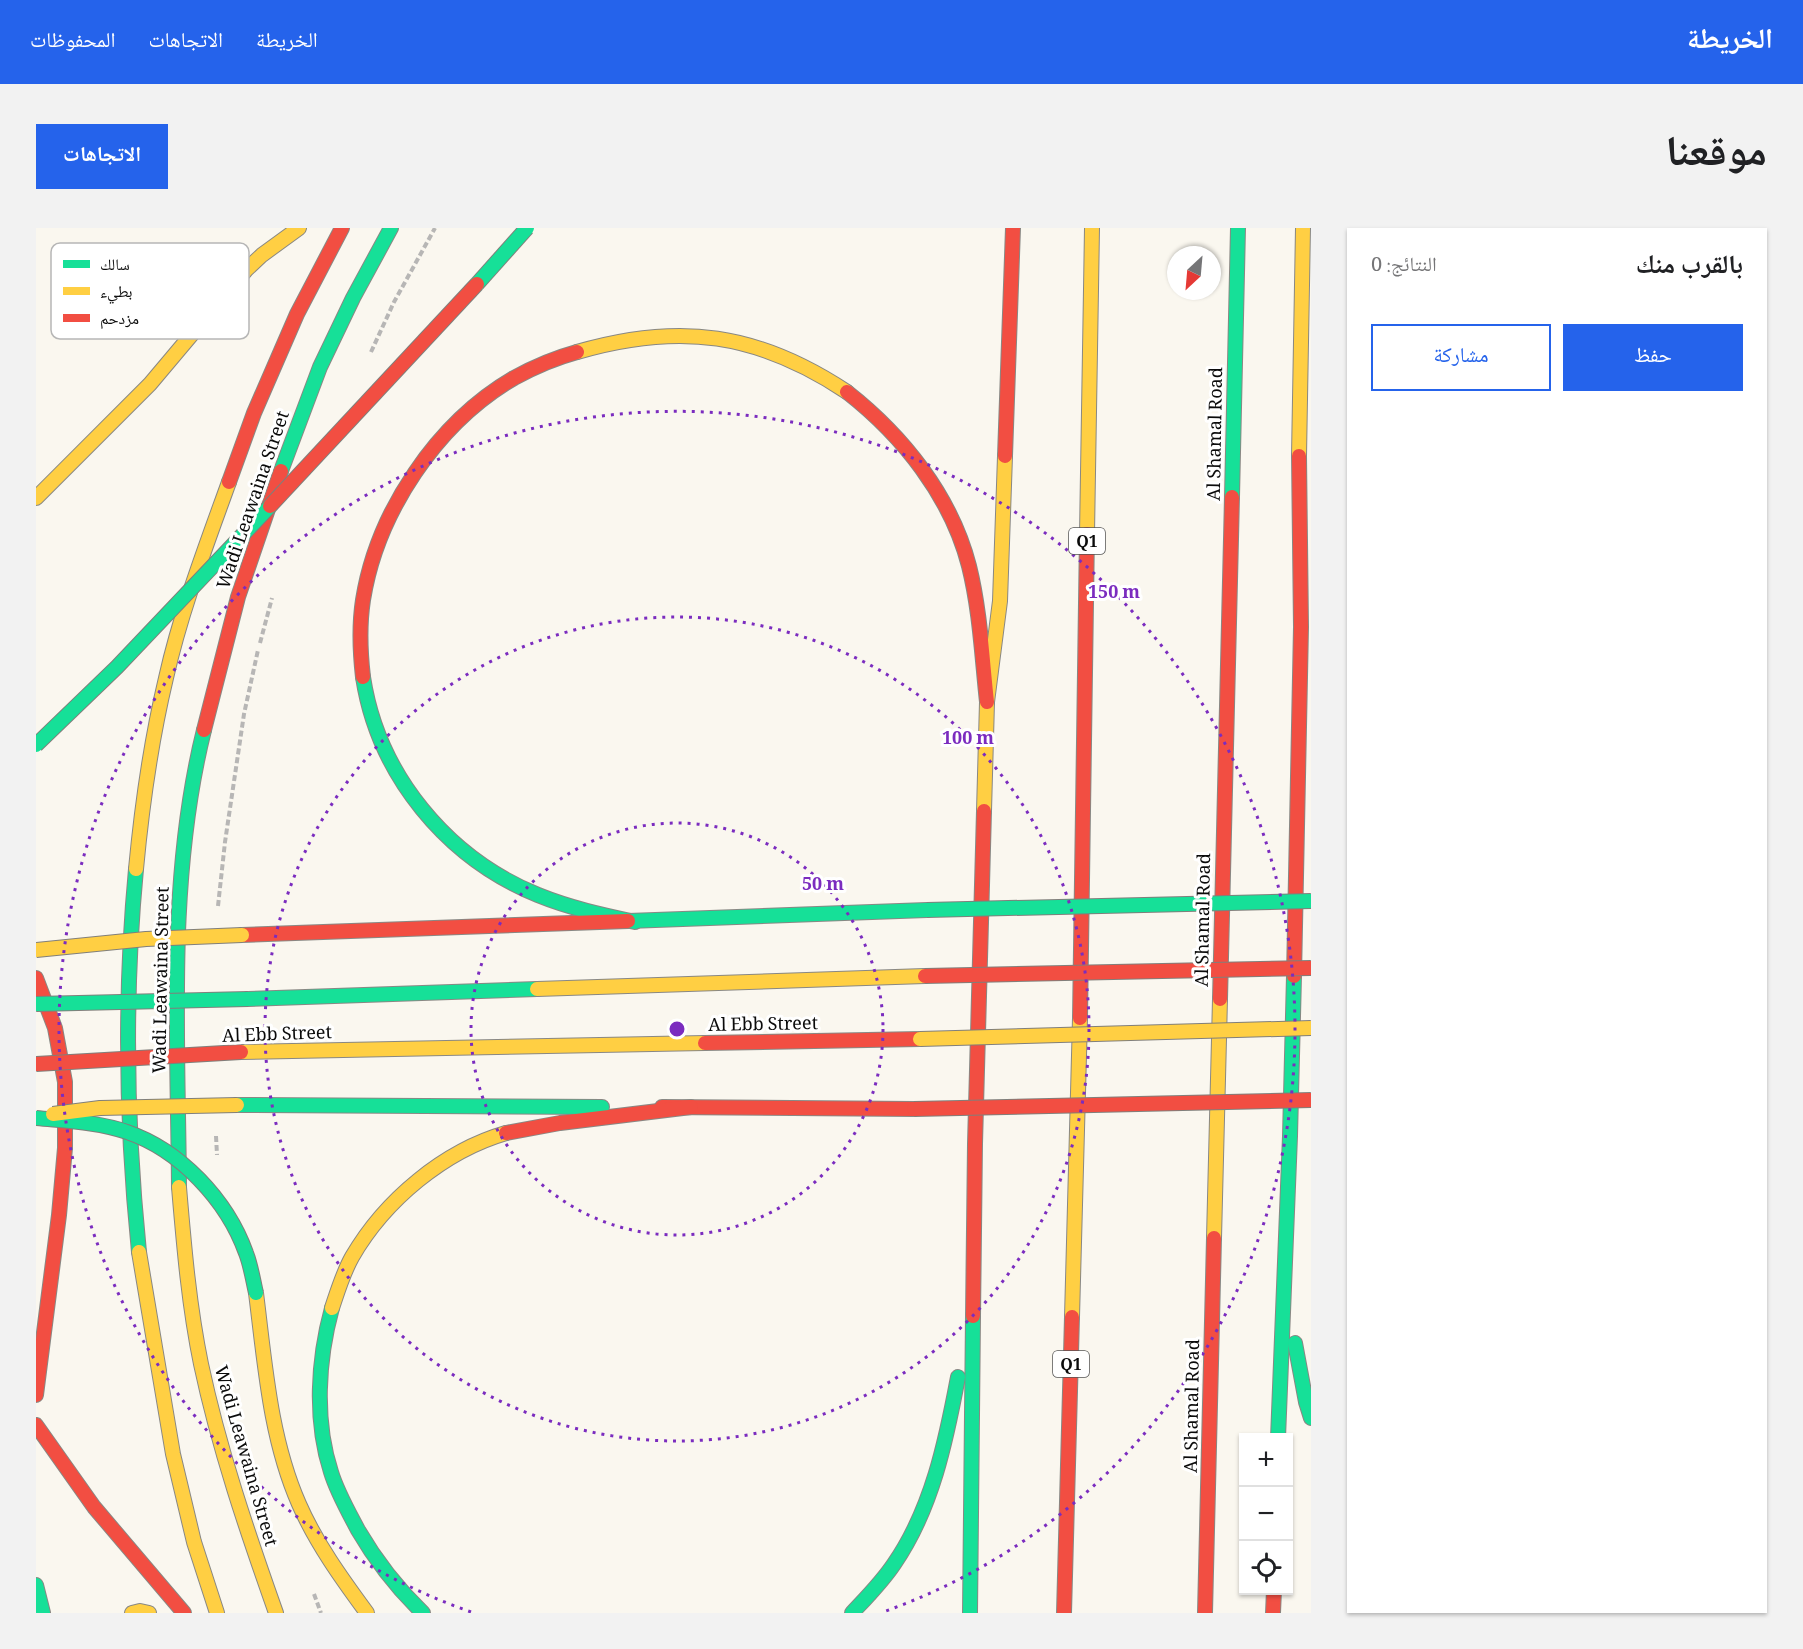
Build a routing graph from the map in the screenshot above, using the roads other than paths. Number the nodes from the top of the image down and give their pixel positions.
1 (299, 228) edge
2 (342, 228) edge
3 (391, 228) edge
4 (527, 228) edge
5 (1013, 228) edge
6 (1092, 228) edge
7 (1238, 228) edge
8 (1303, 228) edge
9 (249, 267) edge
10 (188, 339) edge
11 (36, 498) edge
12 (1311, 582) edge
13 (1301, 627) junction
14 (987, 702) junction
15 (36, 745) edge
16 (1311, 902) edge
17 (636, 922) junction
18 (36, 950) edge
19 (1311, 968) edge
20 (36, 978) edge
21 (36, 1004) edge
22 (1311, 1028) edge
23 (36, 1064) edge
24 (1311, 1100) edge
25 (691, 1107) junction
26 (36, 1117) edge
27 (1284, 1262) junction
28 (975, 1275) junction
29 (36, 1395) edge
30 (1311, 1418) edge
31 (38, 1430) edge
32 (1278, 1433) edge
33 (36, 1585) edge
34 (1274, 1595) edge
35 (43, 1613) edge
36 (132, 1613) edge
37 (149, 1613) edge
38 (184, 1613) edge
39 (217, 1613) edge
40 (276, 1613) edge
41 (367, 1613) edge
42 (423, 1613) edge
43 (852, 1613) edge
44 (970, 1613) edge
45 (1064, 1613) edge
46 (1205, 1613) edge
47 (1273, 1613) edge

1 - 9 main road
2 - 39 main road, Wadi Leawaina Street
3 - 40 main road, Wadi Leawaina Street
4 - 15 main road, bridge
5 - 14 main road
6 - 45 main road, Q1
7 - 46 main road, Al Shamal Road
8 - 13 main road
10 - 11 main road
12 - 13 main road
13 - 27 main road
14 - 17 main road
14 - 28 main road
16 - 17 main road, bridge
17 - 18 main road, bridge
19 - 21 main road, Al Ebb Street, bridge
20 - 29 main road
22 - 23 main road, Al Ebb Street, bridge
24 - 25 main road, bridge
25 - 26 main road, bridge
25 - 42 main road
26 - 41 main road, bridge
27 - 30 main road
27 - 32 main road
28 - 43 main road
28 - 44 main road
31 - 38 main road
33 - 35 main road
34 - 47 main road
36 - 37 main road

